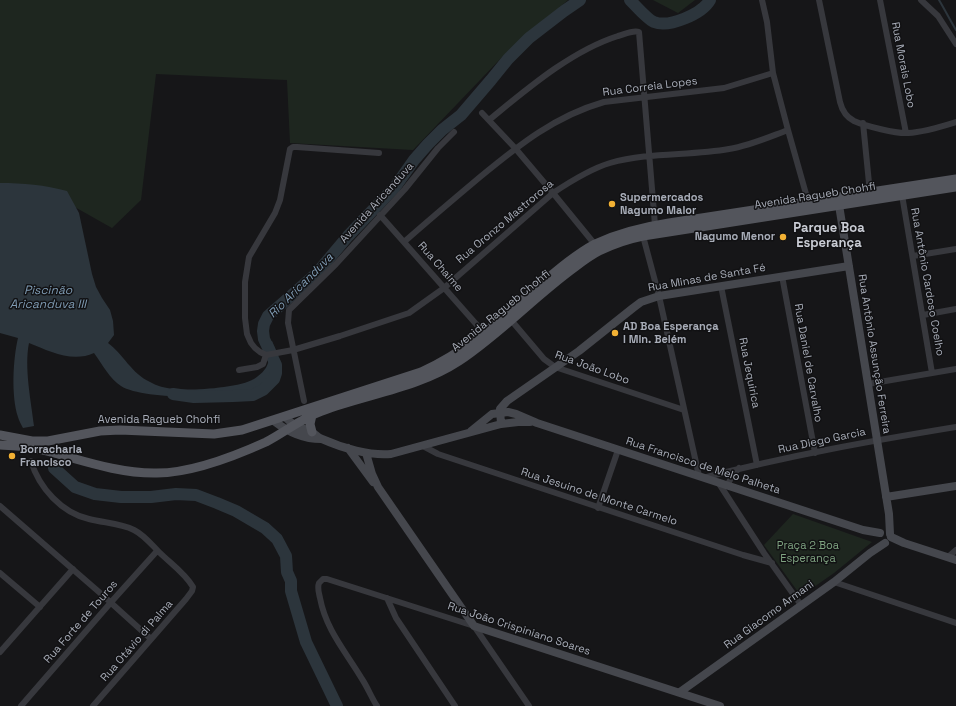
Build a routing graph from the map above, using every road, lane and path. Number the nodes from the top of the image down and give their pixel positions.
1 (762, 0) edge
2 (820, 0) edge
3 (880, 0) edge
4 (921, 0) edge
5 (956, 44) edge
6 (773, 72) junction
7 (645, 97) junction
8 (482, 113) dead end
9 (489, 120) junction
10 (956, 122) edge
11 (863, 124) junction
12 (788, 130) junction
13 (454, 132) dead end
14 (906, 133) junction
15 (515, 148) junction
16 (379, 153) dead end
17 (649, 156) junction
18 (956, 179) edge
19 (956, 187) edge
20 (553, 193) junction
21 (870, 193) junction
22 (902, 195) junction
23 (838, 201) junction
24 (808, 202) junction
25 (380, 215) junction
26 (655, 225) junction
27 (643, 236) junction
28 (404, 242) junction
29 (597, 248) junction
30 (956, 249) edge
31 (913, 256) junction
32 (849, 266) junction
33 (782, 276) junction
34 (721, 286) junction
35 (444, 288) junction
36 (658, 296) junction
37 (956, 310) edge
38 (923, 315) junction
39 (511, 320) junction
40 (484, 333) junction
41 (293, 350) junction
42 (268, 354) junction
43 (555, 367) junction
44 (956, 369) edge
45 (239, 370) dead end
46 (932, 373) junction
47 (868, 384) junction
48 (304, 401) dead end
49 (684, 410) junction
50 (500, 412) junction
51 (312, 415) junction
52 (285, 417) junction
53 (274, 421) junction
54 (537, 423) junction
55 (502, 424) junction
56 (289, 427) junction
57 (956, 428) edge
58 (471, 431) junction
59 (312, 432) junction
60 (0, 435) edge
61 (321, 439) junction
62 (877, 440) junction
63 (0, 445) edge
64 (423, 446) junction
65 (348, 448) junction
66 (618, 450) junction
67 (366, 453) junction
68 (814, 453) junction
69 (31, 461) dead end
70 (757, 465) junction
71 (739, 468) junction
72 (701, 477) junction
73 (718, 482) junction
74 (727, 486) junction
75 (956, 486) edge
76 (378, 487) junction
77 (886, 497) junction
78 (0, 506) edge
79 (598, 508) junction
80 (885, 537) junction
81 (956, 550) edge
82 (157, 551) junction
83 (952, 558) edge
84 (772, 562) junction
85 (73, 569) junction
86 (0, 573) edge
87 (834, 582) junction
88 (387, 598) junction
89 (110, 603) junction
90 (802, 605) junction
91 (40, 606) junction
92 (956, 624) edge
93 (474, 626) junction
94 (151, 639) junction
95 (0, 652) edge
96 (680, 692) junction
97 (21, 706) edge
98 (93, 706) edge
99 (377, 706) edge
100 (455, 706) edge
101 (529, 706) edge
102 (718, 706) edge

1 - 6 street
2 - 11 street
3 - 14 street, Rua Morais Lobo
4 - 5 street
6 - 7 street, Rua Correia Lopes
6 - 12 street
7 - 9 street
7 - 15 street, Rua Correia Lopes
7 - 17 street
8 - 9 street
9 - 15 street
10 - 14 street
11 - 14 street
11 - 21 street
12 - 17 street, Rua Oronzo Mastrorosa
12 - 24 street
13 - 25 street, Avenida Aricanduva
15 - 20 street
15 - 28 street, Rua Correia Lopes
16 - 42 street
17 - 20 street, Rua Oronzo Mastrorosa
17 - 26 street
18 - 21 main road, Avenida Ragueb Chohfi
19 - 22 main road, Avenida Ragueb Chohfi
20 - 29 street
20 - 35 street, Rua Oronzo Mastrorosa
21 - 23 main road, Avenida Ragueb Chohfi
22 - 23 main road, Avenida Ragueb Chohfi
22 - 31 street, Rua Antônio Cardoso Coelho
23 - 24 main road, Avenida Ragueb Chohfi
23 - 27 main road, Avenida Ragueb Chohfi
23 - 32 street, Rua Antônio Assunção Ferreira
24 - 26 main road, Avenida Ragueb Chohfi
25 - 28 street, Rua Chaime
25 - 41 street, Avenida Aricanduva
26 - 29 main road, Avenida Ragueb Chohfi
27 - 29 main road, Avenida Ragueb Chohfi
27 - 36 street
28 - 35 street, Rua Chaime
29 - 39 main road, Avenida Ragueb Chohfi
29 - 40 main road, Avenida Ragueb Chohfi
30 - 31 street
31 - 38 street, Rua Antônio Cardoso Coelho
32 - 33 street, Rua Minas de Santa Fé
32 - 47 street, Rua Antônio Assunção Ferreira
33 - 34 street, Rua Minas de Santa Fé
33 - 68 street, Rua Daniel de Carvalho
34 - 36 street, Rua Minas de Santa Fé
34 - 70 street, Rua Jequirica
35 - 40 street, Rua Chaime
35 - 41 street, Rua Oronzo Mastrorosa
36 - 43 street, Rua Minas de Santa Fé
36 - 49 street
37 - 38 street
38 - 46 street, Rua Antônio Cardoso Coelho
39 - 43 street, Rua João Lobo
39 - 51 main road, Avenida Ragueb Chohfi
40 - 52 main road, Avenida Ragueb Chohfi
41 - 42 street, Rua Oronzo Mastrorosa
41 - 48 street
42 - 45 street
43 - 49 street, Rua João Lobo
43 - 50 street, Rua Minas de Santa Fé
44 - 46 street
46 - 47 street
47 - 62 street, Rua Antônio Assunção Ferreira
49 - 72 street
50 - 54 street, Rua Francisco de Melo Palheta
50 - 55 street
50 - 58 street, Rua Francisco de Melo Palheta
51 - 56 main road, Avenida Ragueb Chohfi
51 - 59 main road
52 - 53 main road, Avenida Ragueb Chohfi
52 - 56 street, Rua Francisco de Melo Palheta
53 - 56 street, Rua Francisco de Melo Palheta
53 - 60 main road, Avenida Ragueb Chohfi
54 - 55 street, Rua Francisco de Melo Palheta
54 - 66 street, Rua Francisco de Melo Palheta
55 - 58 street, Rua Francisco de Melo Palheta
56 - 59 street, Rua Francisco de Melo Palheta
56 - 61 street, Rua Francisco de Melo Palheta
56 - 63 main road, Avenida Ragueb Chohfi
57 - 62 street, Rua Diego Garcia
58 - 64 street, Rua Francisco de Melo Palheta
59 - 61 street, Rua Francisco de Melo Palheta
61 - 65 street, Rua Francisco de Melo Palheta
62 - 68 street, Rua Diego Garcia
62 - 77 street, Rua Antônio Assunção Ferreira
64 - 67 street, Rua Francisco de Melo Palheta
64 - 79 street, Rua Jesuino de Monte Carmelo
65 - 67 street, Rua Francisco de Melo Palheta
65 - 76 street
66 - 72 street, Rua Francisco de Melo Palheta
66 - 79 street
67 - 76 street
68 - 70 street, Rua Diego Garcia
69 - 82 street
70 - 71 street, Rua Diego Garcia
71 - 72 street, Rua Diego Garcia
71 - 74 street
72 - 73 street, Rua Francisco de Melo Palheta
73 - 74 street, Rua Francisco de Melo Palheta
73 - 84 street
74 - 80 street, Rua Francisco de Melo Palheta
75 - 77 street
76 - 93 street
77 - 80 street, Rua Antônio Assunção Ferreira
78 - 85 street
79 - 84 street, Rua Jesuino de Monte Carmelo
80 - 83 street, Rua Francisco de Melo Palheta
80 - 87 street, Rua Giacomo Armani
81 - 83 street
82 - 89 street, Rua Forte de Touros
82 - 94 street, Rua Otávio di Palma
84 - 90 street
85 - 89 street
85 - 91 street
86 - 91 street
87 - 90 street, Rua Giacomo Armani
87 - 92 street
88 - 93 street, Rua João Crispiniano Soares
88 - 99 street, Rua João Crispiniano Soares
88 - 100 street
89 - 94 street
89 - 97 street, Rua Forte de Touros
90 - 96 street, Rua Giacomo Armani
91 - 95 street
93 - 96 street, Rua João Crispiniano Soares
93 - 101 street
94 - 98 street, Rua Otávio di Palma
96 - 102 street, Rua João Crispiniano Soares

